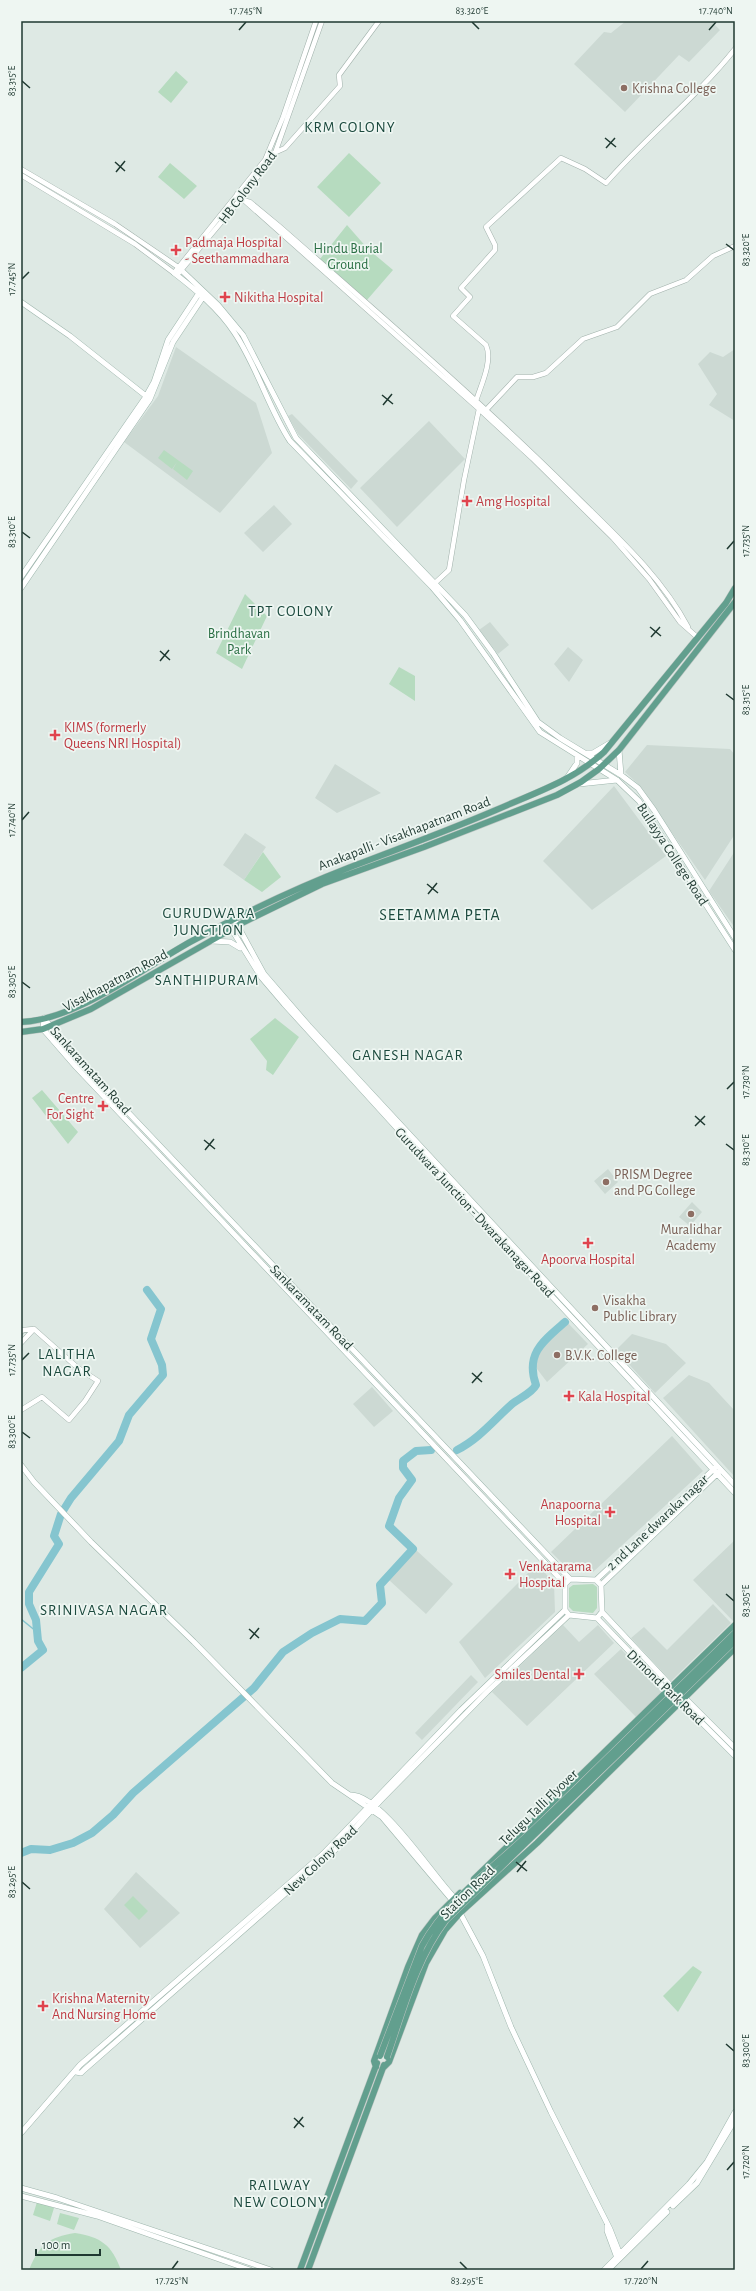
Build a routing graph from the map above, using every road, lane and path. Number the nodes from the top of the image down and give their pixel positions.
1 (316, 21) edge
2 (322, 21) edge
3 (379, 21) edge
4 (735, 50) edge
5 (270, 150) junction
6 (275, 153) junction
7 (21, 169) edge
8 (21, 175) edge
9 (239, 196) junction
10 (246, 201) junction
11 (735, 246) edge
12 (180, 268) junction
13 (175, 274) junction
14 (201, 295) junction
15 (21, 302) edge
16 (148, 398) junction
17 (476, 401) junction
18 (479, 409) junction
19 (486, 410) junction
20 (21, 577) edge
21 (436, 583) junction
22 (21, 588) edge
23 (735, 588) edge
24 (735, 602) edge
25 (688, 628) junction
26 (697, 637) junction
27 (613, 741) junction
28 (619, 750) junction
29 (584, 752) junction
30 (577, 757) junction
31 (596, 759) junction
32 (590, 764) junction
33 (604, 764) junction
34 (599, 769) junction
35 (621, 775) junction
36 (565, 780) junction
37 (617, 780) junction
38 (576, 784) junction
39 (234, 919) junction
40 (227, 922) junction
41 (237, 926) junction
42 (231, 930) junction
43 (735, 938) edge
44 (212, 941) junction
45 (735, 950) edge
46 (244, 952) junction
47 (44, 1018) junction
48 (21, 1022) edge
49 (51, 1026) junction
50 (43, 1029) junction
51 (21, 1032) edge
52 (34, 1329) junction
53 (22, 1331) edge
54 (21, 1343) edge
55 (21, 1410) edge
56 (21, 1465) edge
57 (717, 1469) junction
58 (735, 1485) edge
59 (735, 1492) edge
60 (570, 1579) junction
61 (596, 1580) junction
62 (565, 1584) junction
63 (602, 1585) junction
64 (565, 1610) junction
65 (602, 1612) junction
66 (569, 1615) junction
67 (597, 1618) junction
68 (735, 1625) edge
69 (735, 1633) edge
70 (735, 1641) edge
71 (735, 1648) edge
72 (669, 1689) junction
73 (682, 1699) junction
74 (735, 1748) edge
75 (735, 1756) edge
76 (372, 1806) junction
77 (452, 1900) junction
78 (460, 1913) junction
79 (376, 2067) junction
80 (383, 2068) junction
81 (735, 2112) edge
82 (735, 2120) edge
83 (21, 2133) edge
84 (21, 2188) edge
85 (21, 2196) edge
86 (618, 2256) junction
87 (608, 2268) edge
88 (250, 2270) edge
89 (271, 2270) edge
90 (300, 2270) edge
91 (308, 2270) edge

1 - 5 street
2 - 6 street, HB Colony Road
3 - 6 street
4 - 17 street
5 - 6 street
5 - 9 street
6 - 9 street, HB Colony Road
7 - 12 street
8 - 13 street
9 - 10 street
9 - 12 street
10 - 17 street
10 - 18 street
11 - 19 street
12 - 13 street
12 - 21 main road, Bullayya College Road
13 - 14 main road, Bullayya College Road
14 - 16 main road
14 - 30 main road, Bullayya College Road
15 - 16 main road
16 - 20 main road
16 - 22 main road
17 - 18 street
17 - 19 street
18 - 21 street
18 - 25 street
19 - 25 street
21 - 29 main road, Bullayya College Road
23 - 26 main road, Anakapalli - Visakhapatnam Road
24 - 28 main road, Anakapalli - Visakhapatnam Road
25 - 26 street
26 - 27 main road, Anakapalli - Visakhapatnam Road
27 - 29 main road
27 - 31 main road, Anakapalli - Visakhapatnam Road
28 - 33 main road, Anakapalli - Visakhapatnam Road
28 - 35 main road
29 - 31 main road, Bullayya College Road
30 - 32 main road, Bullayya College Road
30 - 36 main road
31 - 32 main road, Anakapalli - Visakhapatnam Road
31 - 33 main road, Bullayya College Road
32 - 34 main road, Bullayya College Road
32 - 36 main road, Anakapalli - Visakhapatnam Road
33 - 34 main road, Anakapalli - Visakhapatnam Road
33 - 35 main road, Bullayya College Road
34 - 37 main road, Bullayya College Road
34 - 38 main road, Anakapalli - Visakhapatnam Road
35 - 43 main road, Bullayya College Road
36 - 39 main road, Anakapalli - Visakhapatnam Road
37 - 38 main road
37 - 45 main road, Bullayya College Road
38 - 41 main road, Anakapalli - Visakhapatnam Road
39 - 40 main road, Anakapalli - Visakhapatnam Road
39 - 41 main road, Gurudwara Junction - Dwarakanagar Road
40 - 42 main road, Gurudwara Junction - Dwarakanagar Road
40 - 47 main road, Anakapalli - Visakhapatnam Road
41 - 42 main road, Visakhapatnam Road
41 - 57 main road, Gurudwara Junction - Dwarakanagar Road
42 - 44 main road, Visakhapatnam Road
42 - 46 main road, Gurudwara Junction - Dwarakanagar Road
44 - 46 main road
44 - 49 main road, Visakhapatnam Road
46 - 57 main road, Gurudwara Junction - Dwarakanagar Road
47 - 48 main road, Anakapalli - Visakhapatnam Road
47 - 49 main road, Sankaramatam Road
47 - 50 main road, Sankaramatam Road
49 - 50 main road, Visakhapatnam Road
49 - 60 main road, Sankaramatam Road
50 - 51 main road, Visakhapatnam Road
50 - 62 main road, Sankaramatam Road
52 - 53 street
52 - 54 street
52 - 55 street
56 - 76 main road
57 - 58 main road, Gurudwara Junction - Dwarakanagar Road
57 - 59 main road, Gurudwara Junction - Dwarakanagar Road
57 - 61 main road, 2 nd Lane dwaraka nagar
57 - 63 main road, 2 nd Lane dwaraka nagar
60 - 61 main road
60 - 62 main road
61 - 63 main road
62 - 64 main road
63 - 65 main road
64 - 66 main road
64 - 76 main road, New Colony Road
65 - 67 main road
65 - 72 main road, Dimond Park Road
66 - 67 main road
66 - 76 main road, New Colony Road
67 - 72 main road, Dimond Park Road
68 - 72 main road
69 - 79 main road, Telugu Talli Flyover, bridge
70 - 80 main road, Telugu Talli Flyover, bridge
71 - 73 main road, Station Road
72 - 73 main road, Dimond Park Road
72 - 77 main road
73 - 74 main road, Dimond Park Road
73 - 75 main road, Dimond Park Road
73 - 78 main road, Station Road
76 - 77 main road
76 - 83 main road, New Colony Road
77 - 78 street
77 - 79 main road
78 - 80 main road, Station Road
78 - 86 main road
79 - 90 main road
80 - 91 main road, Station Road
81 - 86 main road
82 - 86 main road
84 - 89 main road
85 - 88 main road
86 - 87 main road

